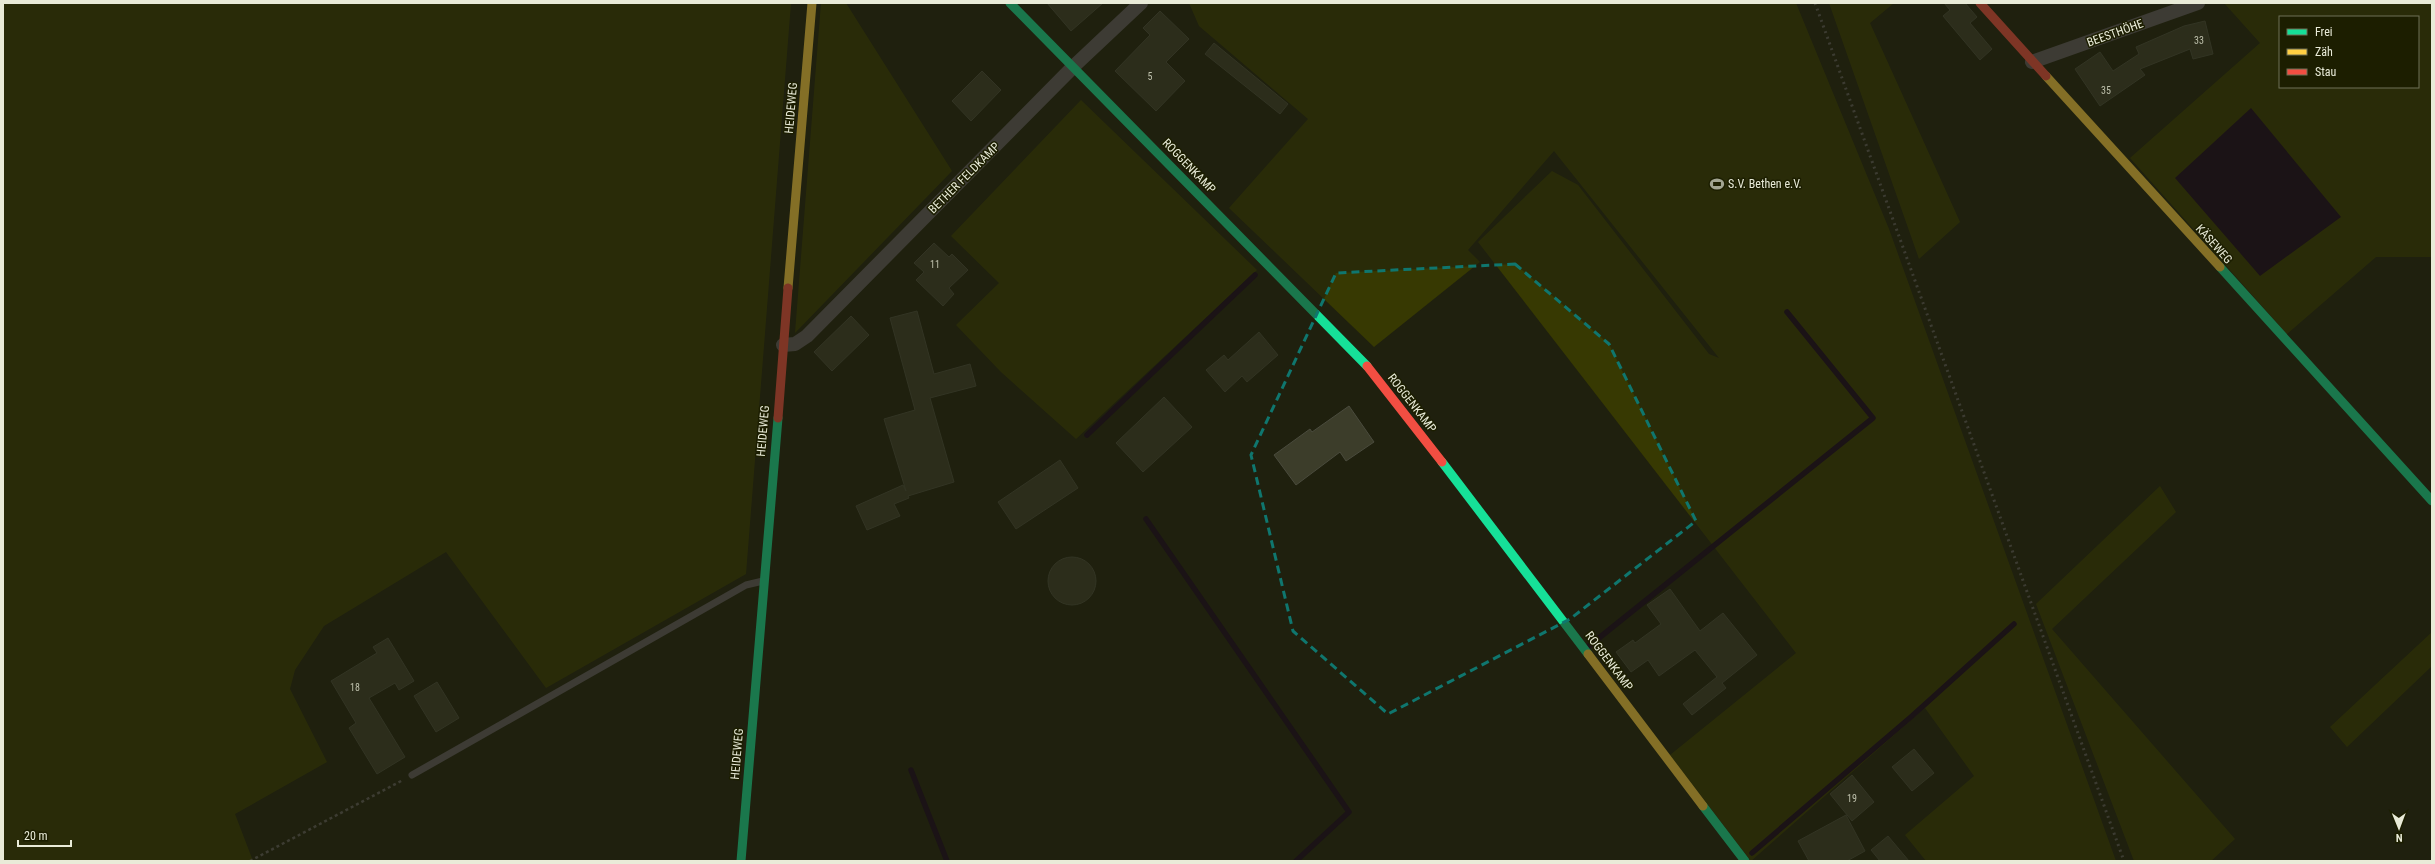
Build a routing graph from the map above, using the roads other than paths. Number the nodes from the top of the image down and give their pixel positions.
1 (812, 3) edge
2 (1010, 3) edge
3 (1142, 3) edge
4 (1980, 3) edge
5 (2198, 3) edge
6 (2032, 62) junction
7 (1074, 66) junction
8 (783, 345) junction
9 (2432, 500) edge
10 (763, 581) junction
11 (412, 775) road end
12 (741, 861) edge
13 (1745, 861) edge

1 - 8 street, HEIDEWEG
2 - 7 street, ROGGENKAMP
3 - 7 street, BETHER FELDKAMP
4 - 6 street, KÄSEWEG
5 - 6 street, BEESTHÖHE
6 - 9 street, KÄSEWEG
7 - 8 street, BETHER FELDKAMP
7 - 13 street, ROGGENKAMP
8 - 10 street, HEIDEWEG
10 - 11 lane
10 - 12 street, HEIDEWEG

